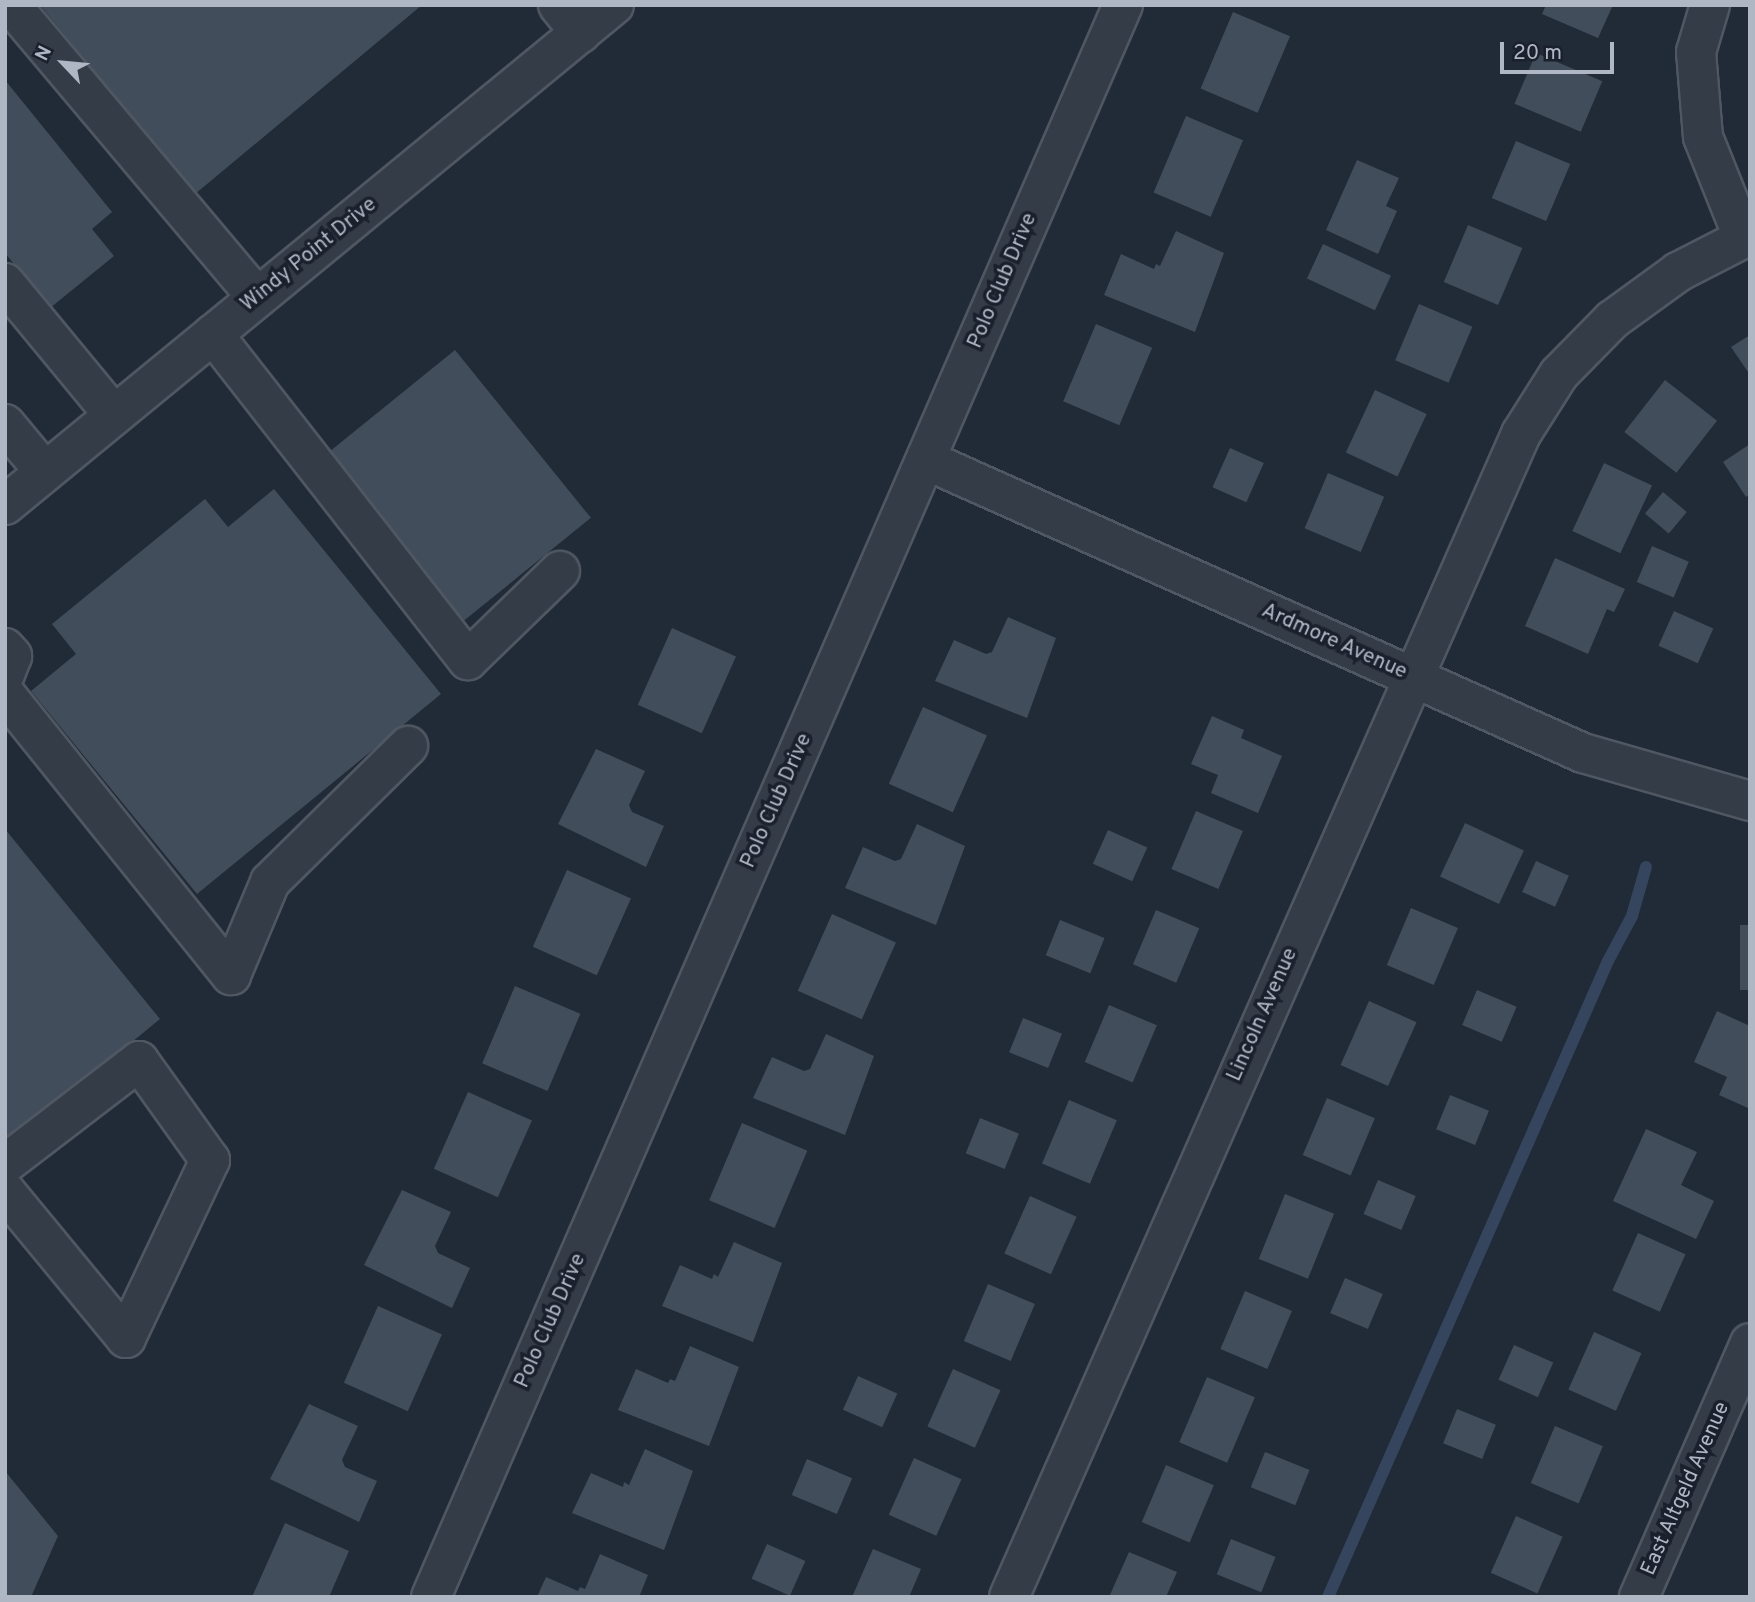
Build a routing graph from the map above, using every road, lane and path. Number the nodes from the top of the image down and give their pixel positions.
1 (11, 5) edge
2 (614, 5) edge
3 (1123, 5) edge
4 (1710, 5) edge
5 (569, 19) edge
6 (1747, 236) edge
7 (5, 283) edge
8 (257, 297) junction
9 (214, 334) junction
10 (114, 415) junction
11 (5, 424) edge
12 (926, 460) junction
13 (45, 472) junction
14 (5, 505) edge
15 (560, 570) dead end
16 (5, 648) edge
17 (5, 674) edge
18 (1411, 676) junction
19 (5, 694) edge
20 (408, 746) dead end
21 (1750, 801) edge
22 (5, 1164) edge
23 (5, 1191) edge
24 (1750, 1343) edge
25 (431, 1597) edge
26 (1009, 1597) edge
27 (1639, 1597) edge

1 - 8 street
2 - 5 street, Windy Point Drive
3 - 12 street, Polo Club Drive
4 - 6 street
5 - 8 street, Windy Point Drive
6 - 18 street, Lincoln Avenue
7 - 10 street
8 - 9 street, Windy Point Drive
9 - 10 street, Windy Point Drive
9 - 15 street
10 - 13 street, Windy Point Drive
11 - 13 street
12 - 18 street, Ardmore Avenue
12 - 25 street, Polo Club Drive
13 - 14 street, Windy Point Drive
16 - 17 street
18 - 21 street, Ardmore Avenue
18 - 26 street, Lincoln Avenue
19 - 20 street
22 - 23 street
24 - 27 street, East Altgeld Avenue

